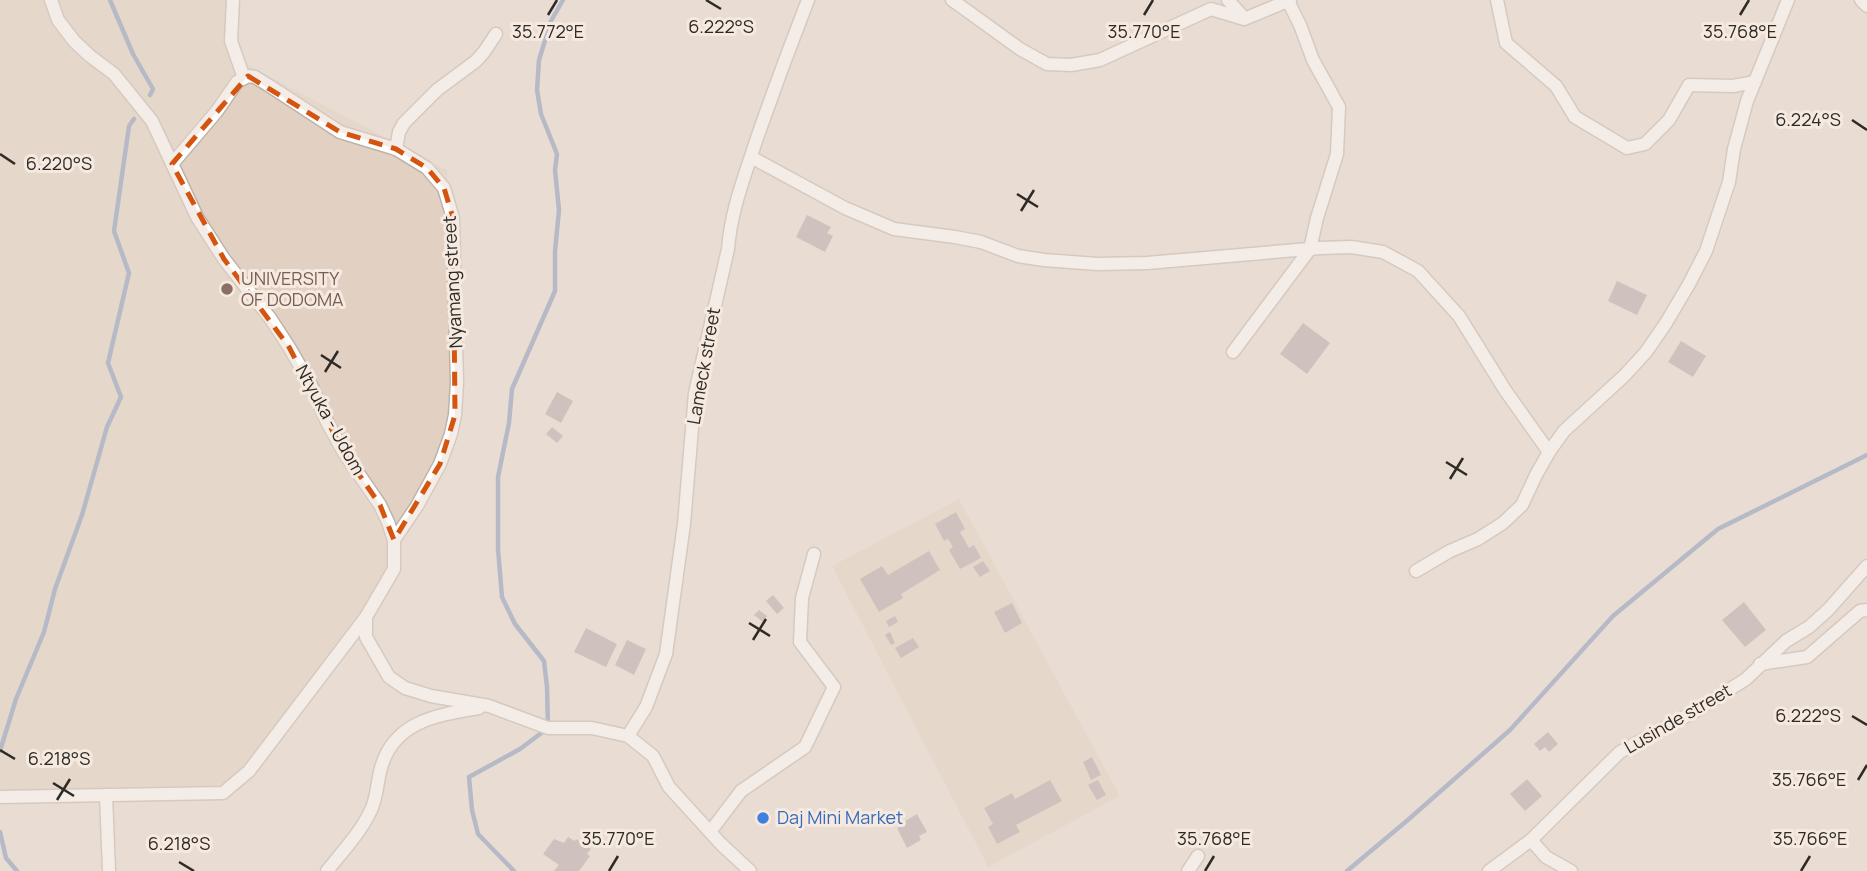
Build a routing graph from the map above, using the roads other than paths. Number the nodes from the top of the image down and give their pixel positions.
1 (51, 0) edge
2 (233, 0) edge
3 (808, 0) edge
4 (952, 0) edge
5 (1228, 0) edge
6 (1497, 0) edge
7 (1788, 0) edge
8 (1861, 0) edge
9 (1289, 1) edge
10 (1867, 6) edge
11 (1244, 19) junction
12 (496, 34) dead end
13 (244, 78) junction
14 (1755, 82) junction
15 (396, 149) junction
16 (751, 157) junction
17 (172, 164) junction
18 (1310, 249) junction
19 (1233, 352) dead end
20 (1549, 452) junction
21 (394, 540) junction
22 (814, 554) dead end
23 (1867, 566) edge
24 (1416, 571) dead end
25 (1867, 610) edge
26 (366, 617) junction
27 (1760, 664) junction
28 (489, 706) junction
29 (628, 736) junction
30 (106, 795) junction
31 (0, 797) edge
32 (709, 832) junction
33 (1531, 840) junction
34 (1198, 856) dead end
35 (109, 871) edge
36 (327, 871) edge
37 (750, 871) edge
38 (1188, 871) edge
39 (1489, 871) edge
40 (1571, 871) edge

1 - 17 street, Ntyuka - Udom
2 - 13 street
3 - 16 street, Lameck street
4 - 11 street
5 - 11 street
6 - 14 street
7 - 14 street
8 - 10 street
9 - 11 street
9 - 18 street
12 - 15 street
13 - 15 street, Nyamang street
13 - 17 street
14 - 20 street
15 - 21 street, Nyamang street
16 - 18 street
16 - 29 street, Lameck street
17 - 21 street, Ntyuka - Udom
18 - 19 street
18 - 20 street
20 - 24 street
21 - 26 street, Ntyuka - Udom
22 - 32 street
23 - 27 street, Lusinde street
25 - 27 street
26 - 28 street
26 - 30 street, Ntyuka - Udom
27 - 33 street, Lusinde street
28 - 29 street
28 - 36 street
29 - 32 street
30 - 31 street, Ntyuka - Udom
30 - 35 street
32 - 37 street
33 - 39 street, Lusinde street
33 - 40 street
34 - 38 street

